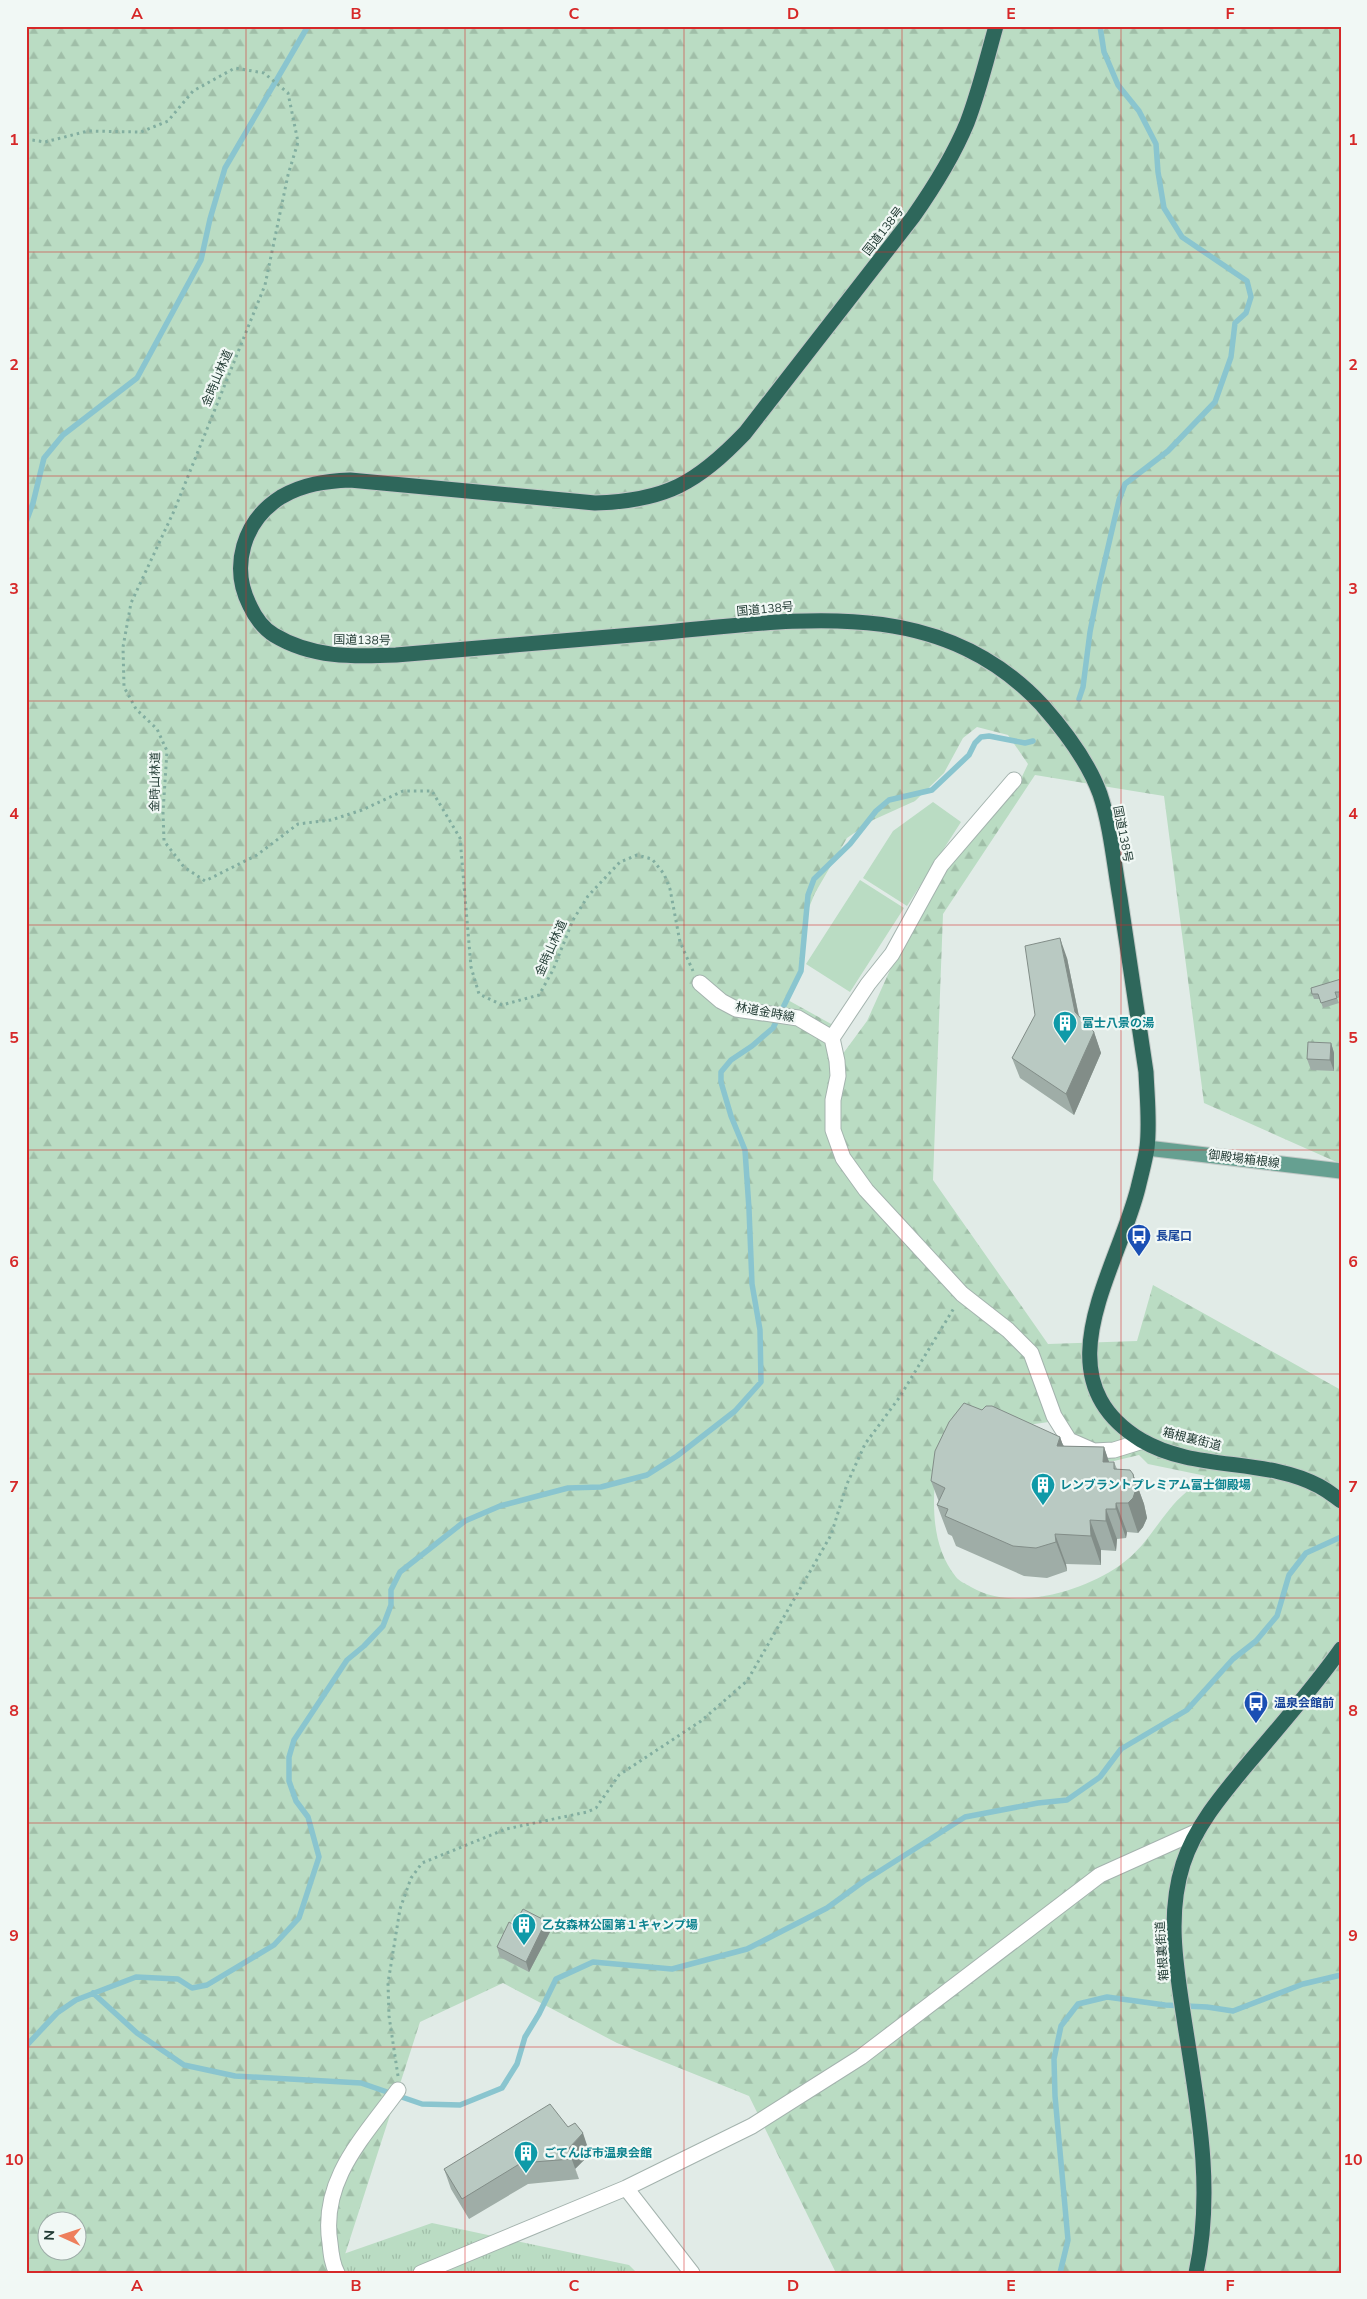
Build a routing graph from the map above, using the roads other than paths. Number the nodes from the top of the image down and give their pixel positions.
1 (996, 26) edge
2 (1014, 780) dead end
3 (700, 983) road end
4 (832, 1038) junction
5 (1147, 1148) junction
6 (1341, 1171) edge
7 (1143, 1441) junction
8 (1341, 1501) edge
9 (1341, 1649) edge
10 (1198, 1831) junction
11 (398, 2090) road end
12 (626, 2188) junction
13 (337, 2273) edge
14 (421, 2273) edge
15 (692, 2273) edge
16 (1196, 2273) edge

1 - 5 highway, 国道138号
2 - 4 street
3 - 4 street, 林道金時線
4 - 7 street
5 - 6 main road, 御殿場箱根線
5 - 7 highway, 箱根裏街道
7 - 8 highway, 箱根裏街道
9 - 10 highway, 箱根裏街道
10 - 12 street
10 - 16 highway, 箱根裏街道
11 - 13 street
12 - 14 street
12 - 15 street

